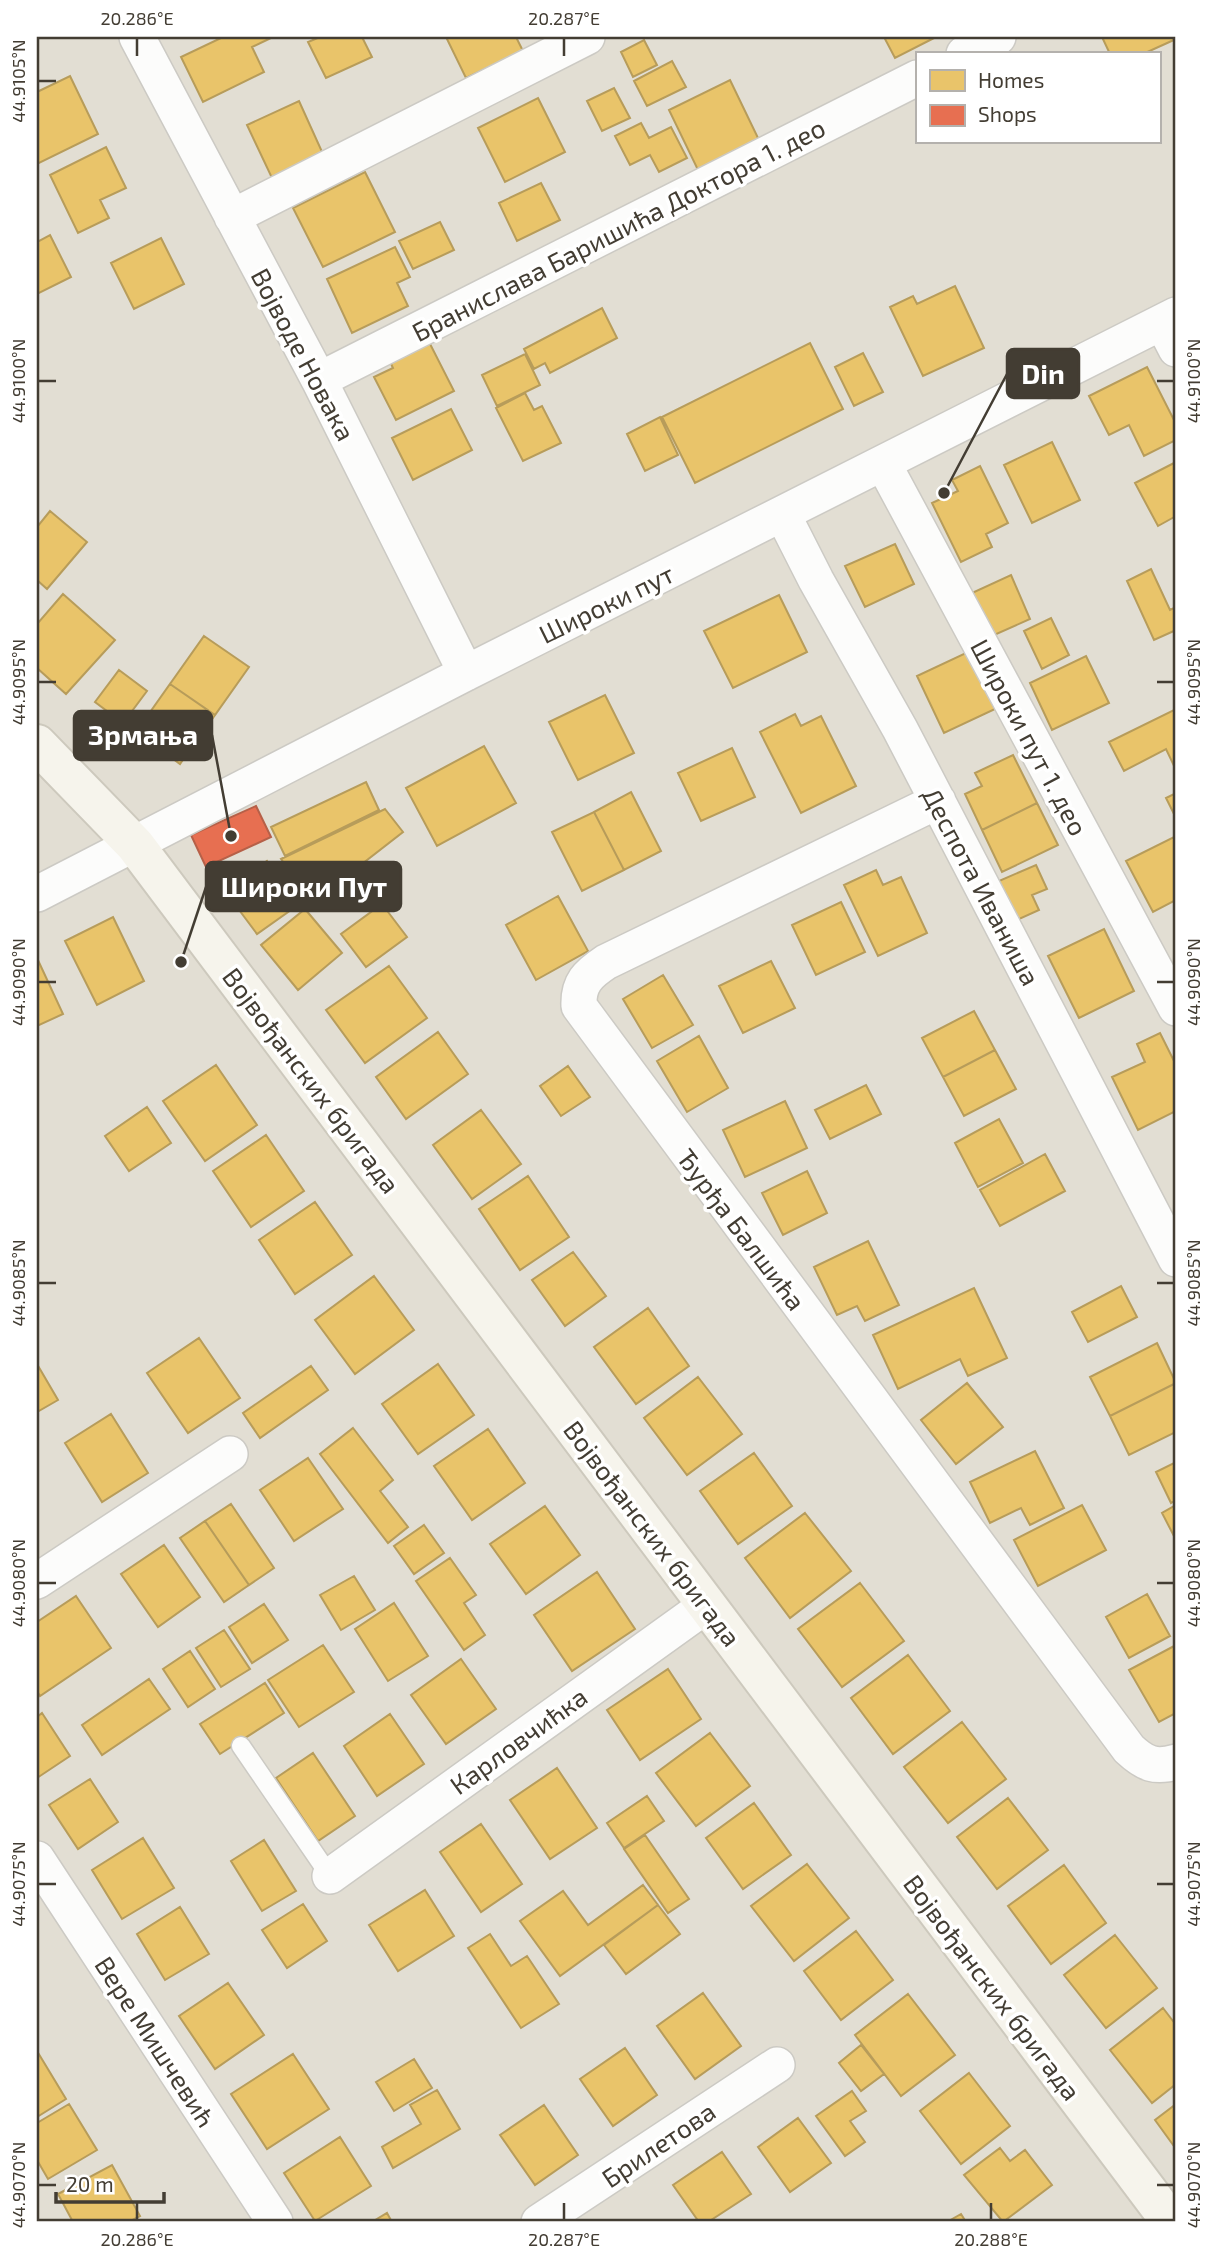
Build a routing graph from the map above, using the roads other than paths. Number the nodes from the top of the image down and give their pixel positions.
1 (137, 37) edge
2 (587, 37) edge
3 (998, 37) edge
4 (968, 52) edge
5 (916, 79) edge
6 (232, 217) junction
7 (1172, 329) edge
8 (319, 380) junction
9 (884, 465) junction
10 (783, 515) junction
11 (466, 673) junction
12 (37, 744) edge
13 (938, 801) junction
14 (135, 845) junction
15 (37, 894) edge
16 (1176, 1008) edge
17 (1176, 1259) edge
18 (230, 1454) dead end
19 (37, 1581) edge
20 (707, 1605) junction
21 (241, 1746) dead end
22 (1176, 1762) edge
23 (37, 1859) edge
24 (330, 1876) joint
25 (777, 2065) dead end
26 (275, 2222) edge
27 (540, 2222) edge
28 (1171, 2222) edge

1 - 6 street, Војводе Новака
2 - 6 street
3 - 4 street
5 - 8 street, Бранислава Баришића Доктора 1. део
6 - 8 street, Војводе Новака
7 - 9 street, Широки пут
8 - 11 street, Војводе Новака
9 - 10 street, Широки пут
9 - 16 street, Широки пут 1. део
10 - 11 street, Широки пут
10 - 13 street, Деспота Иваниша
11 - 14 street, Широки пут
12 - 14 street, Војвођанских бригада
13 - 17 street, Деспота Иваниша
13 - 22 street, Ђурђа Балшића
14 - 15 street, Широки пут
14 - 20 street, Војвођанских бригада
18 - 19 street
20 - 24 street, Карловчићка
20 - 28 street, Војвођанских бригада
21 - 24 lane
23 - 26 street, Вере Мишчевић
25 - 27 street, Брилетова

